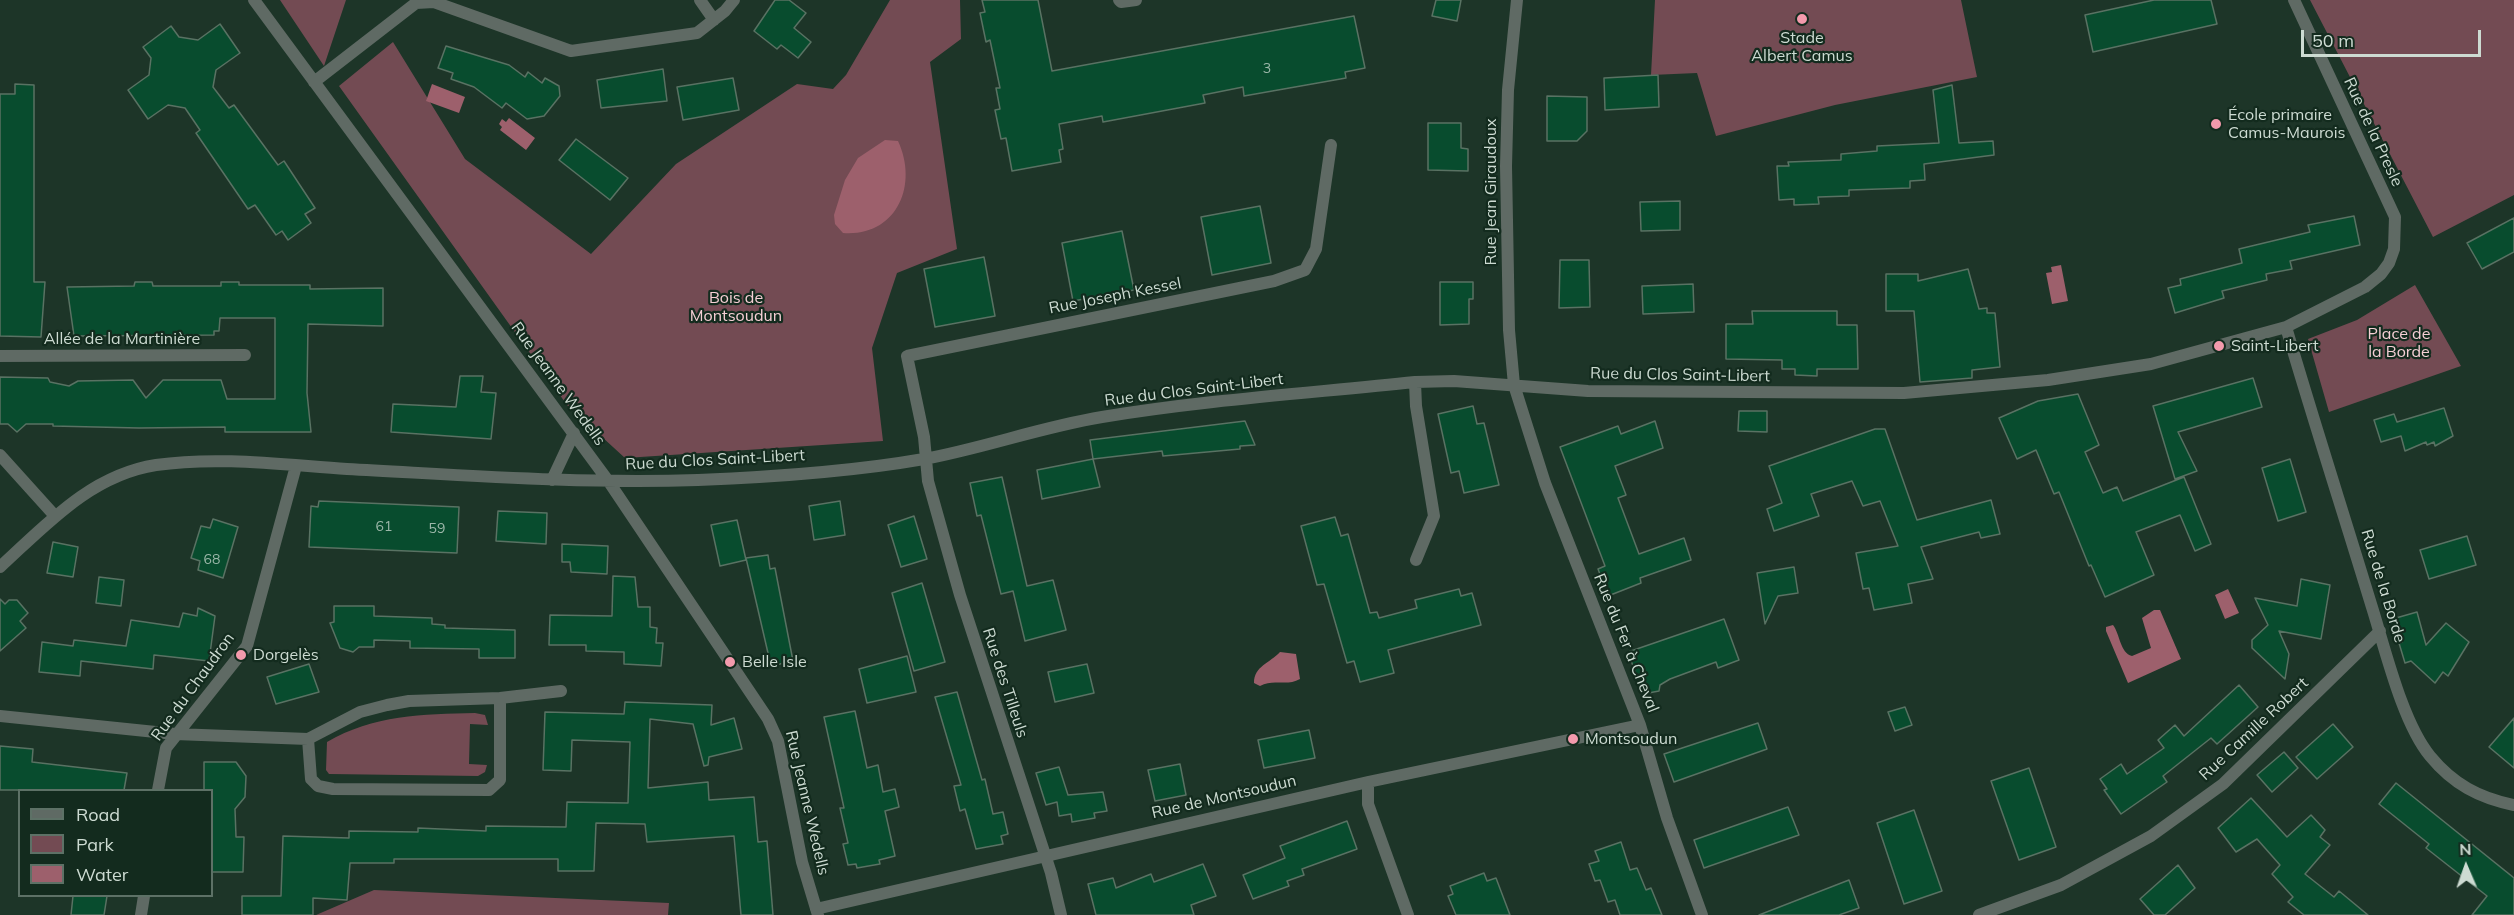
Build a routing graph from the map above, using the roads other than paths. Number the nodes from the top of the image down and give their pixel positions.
1 (254, 0) edge
2 (700, 0) edge
3 (734, 0) edge
4 (1119, 0) edge
5 (1136, 0) edge
6 (1517, 0) edge
7 (2294, 0) edge
8 (434, 1) edge
9 (714, 20) junction
10 (314, 82) junction
11 (1331, 145) dead end
12 (2394, 249) joint
13 (2286, 327) junction
14 (245, 355) dead end
15 (0, 356) edge
16 (1415, 382) junction
17 (1514, 385) junction
18 (574, 434) junction
19 (0, 455) edge
20 (925, 459) junction
21 (296, 466) junction
22 (552, 480) junction
23 (609, 482) junction
24 (55, 516) junction
25 (1416, 560) dead end
26 (0, 567) edge
27 (2380, 631) junction
28 (561, 691) dead end
29 (500, 698) junction
30 (0, 716) edge
31 (1640, 725) junction
32 (175, 734) junction
33 (308, 739) junction
34 (1368, 782) junction
35 (158, 789) edge
36 (2514, 805) edge
37 (1044, 855) junction
38 (144, 897) edge
39 (817, 912) edge
40 (141, 915) edge
41 (1061, 915) edge
42 (1408, 915) edge
43 (1702, 915) edge
44 (1978, 915) edge

1 - 10 street, Rue Jeanne Wedells
2 - 9 street
3 - 9 street
4 - 5 street
6 - 17 street, Rue Jean Giraudoux
7 - 12 street, Rue de la Presle
8 - 9 street
8 - 10 street
10 - 18 street, Rue Jeanne Wedells
11 - 20 street, Rue Joseph Kessel
12 - 13 street, Rue du Clos Saint-Libert
13 - 17 street, Rue du Clos Saint-Libert
13 - 27 street, Rue de la Borde
14 - 15 street, Allée de la Martinière
16 - 17 street, Rue du Clos Saint-Libert
16 - 20 street, Rue du Clos Saint-Libert
16 - 25 street
17 - 31 street, Rue du Fer à Cheval
18 - 22 street
18 - 23 street, Rue Jeanne Wedells
19 - 24 street
20 - 23 street, Rue du Clos Saint-Libert
20 - 37 street, Rue des Tilleuls
21 - 22 street, Rue du Clos Saint-Libert
21 - 24 street, Rue du Clos Saint-Libert
21 - 32 street, Rue du Chaudron
22 - 23 street, Rue du Clos Saint-Libert
23 - 39 street, Rue Jeanne Wedells
24 - 26 street, Rue du Clos Saint-Libert
27 - 36 street, Rue de la Borde
27 - 44 street, Rue Camille Robert
28 - 29 street
29 - 33 street
29 - 33 street
30 - 32 street
31 - 34 street, Rue de Montsoudun
31 - 43 street, Rue du Fer à Cheval
32 - 33 street
32 - 35 street, Rue du Chaudron
34 - 37 street, Rue de Montsoudun
34 - 42 street
37 - 39 street, Rue de Montsoudun
37 - 41 street, Rue des Tilleuls
38 - 40 street

